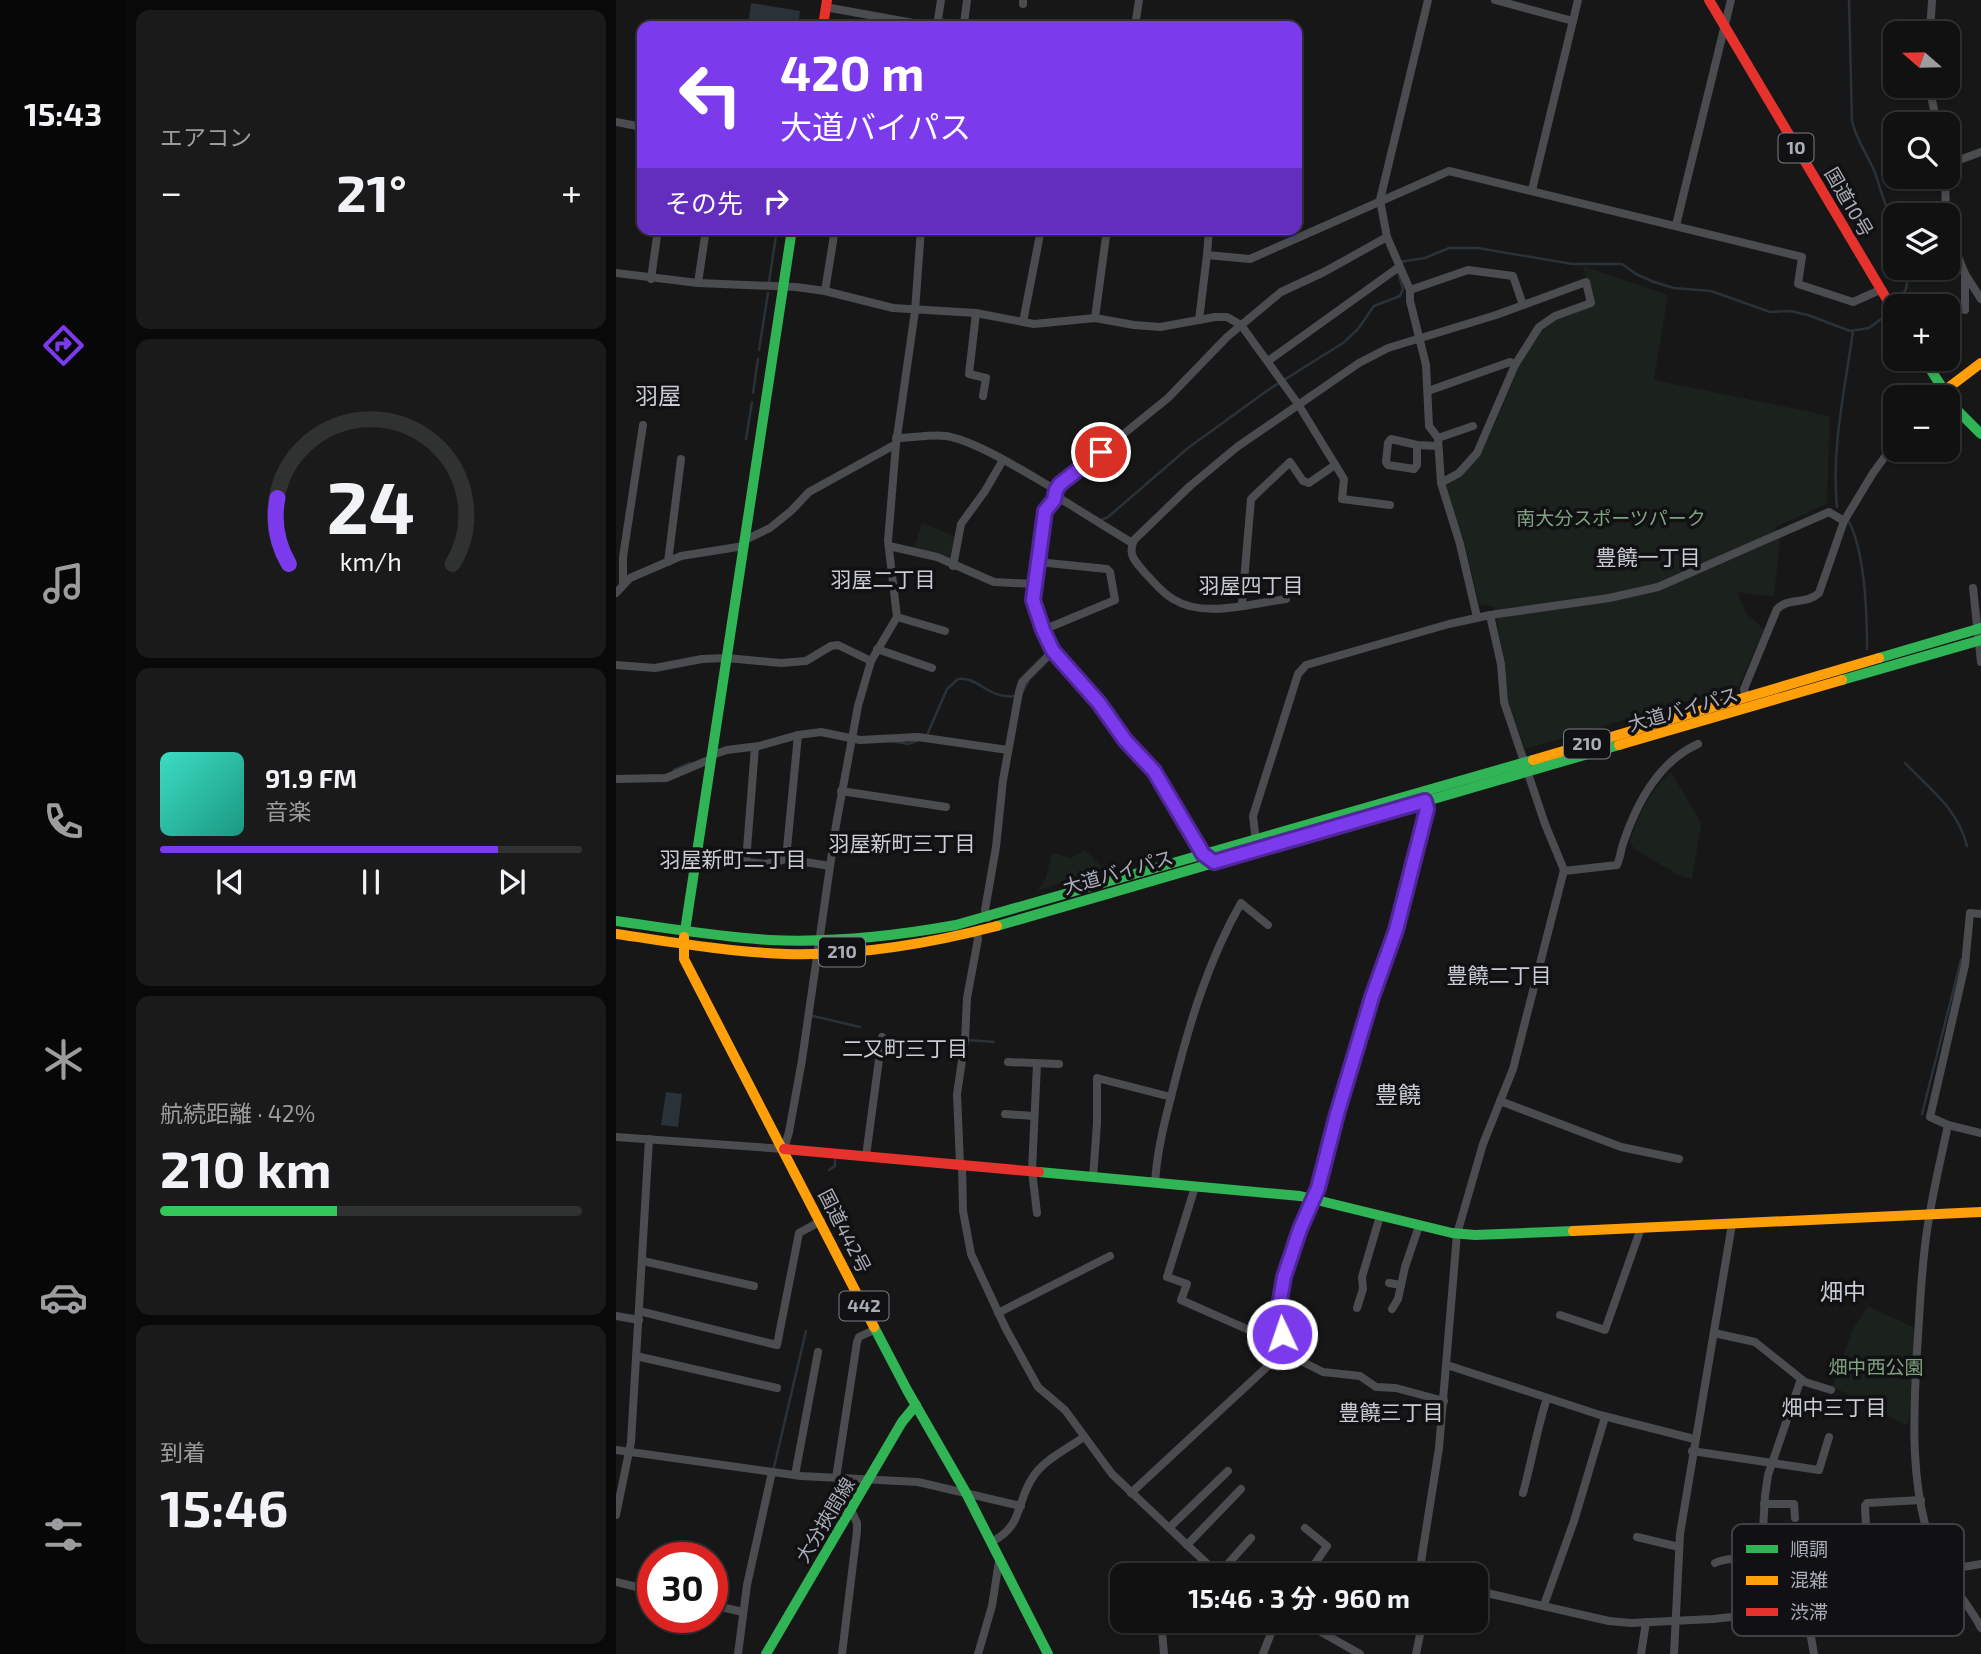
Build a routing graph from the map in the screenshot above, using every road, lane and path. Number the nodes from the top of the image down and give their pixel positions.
1 (940, 0) edge
2 (967, 0) edge
3 (1139, 0) edge
4 (1427, 0) edge
5 (1495, 0) edge
6 (1578, 0) edge
7 (1709, 0) edge
8 (1731, 0) edge
9 (1932, 0) edge
10 (826, 4) edge
11 (914, 21) edge
12 (936, 21) edge
13 (964, 21) edge
14 (1136, 21) edge
15 (1573, 21) junction
16 (1931, 21) edge
17 (1724, 26) junction
18 (616, 122) edge
19 (637, 126) edge
20 (1981, 152) edge
21 (1960, 160) edge
22 (1532, 190) junction
23 (1380, 200) junction
24 (1676, 225) junction
25 (657, 235) edge
26 (705, 235) edge
27 (791, 235) edge
28 (834, 235) edge
29 (920, 235) edge
30 (1040, 235) edge
31 (1106, 235) edge
32 (1209, 235) edge
33 (1387, 237) junction
34 (1207, 255) junction
35 (1960, 262) edge
36 (1399, 267) junction
37 (616, 274) edge
38 (1965, 274) junction
39 (650, 279) junction
40 (698, 282) junction
41 (783, 286) junction
42 (1410, 290) junction
43 (825, 291) junction
44 (1882, 293) joint
45 (1981, 299) edge
46 (1523, 305) junction
47 (1965, 310) dead end
48 (915, 311) junction
49 (976, 313) junction
50 (1095, 318) junction
51 (1199, 320) junction
52 (1023, 322) junction
53 (1241, 326) junction
54 (1418, 340) junction
55 (1268, 361) junction
56 (1981, 363) edge
57 (1515, 365) junction
58 (1952, 385) edge
59 (1428, 391) junction
60 (983, 396) dead end
61 (1297, 404) junction
62 (1960, 406) edge
63 (1960, 413) edge
64 (643, 425) dead end
65 (1981, 425) edge
66 (1473, 426) dead end
67 (1981, 434) edge
68 (896, 441) junction
69 (1438, 442) junction
70 (1418, 445) junction
71 (681, 459) dead end
72 (1883, 459) edge
73 (1003, 460) junction
74 (1335, 465) junction
75 (1441, 483) junction
76 (1056, 493) junction
77 (1390, 505) dead end
78 (1844, 521) junction
79 (744, 543) junction
80 (1132, 543) junction
81 (889, 546) junction
82 (668, 562) junction
83 (1038, 562) junction
84 (953, 566) junction
85 (623, 584) junction
86 (1034, 584) junction
87 (1973, 587) dead end
88 (616, 593) edge
89 (1286, 599) dead end
90 (1242, 604) junction
91 (1490, 615) junction
92 (897, 617) junction
93 (1477, 617) junction
94 (1043, 630) junction
95 (945, 631) dead end
96 (1979, 635) edge
97 (877, 649) junction
98 (1053, 651) junction
99 (727, 658) junction
100 (871, 661) junction
101 (1981, 662) edge
102 (616, 665) edge
103 (932, 668) dead end
104 (1746, 697) junction
105 (798, 735) junction
106 (851, 738) junction
107 (1698, 744) dead end
108 (755, 747) junction
109 (1008, 750) junction
110 (712, 757) junction
111 (1527, 767) junction
112 (616, 779) edge
113 (841, 791) junction
114 (1424, 797) junction
115 (946, 807) dead end
116 (1257, 844) junction
117 (1203, 854) junction
118 (786, 859) junction
119 (1214, 862) junction
120 (830, 866) junction
121 (1563, 871) junction
122 (1981, 914) edge
123 (987, 917) junction
124 (616, 921) edge
125 (970, 921) junction
126 (1268, 925) dead end
127 (998, 926) junction
128 (685, 931) junction
129 (976, 932) junction
130 (616, 934) edge
131 (818, 940) junction
132 (683, 943) junction
133 (817, 954) junction
134 (881, 1037) dead end
135 (1008, 1062) dead end
136 (1037, 1064) junction
137 (1059, 1065) dead end
138 (1171, 1097) junction
139 (1500, 1101) junction
140 (1005, 1114) dead end
141 (1034, 1116) junction
142 (1948, 1125) junction
143 (1981, 1133) edge
144 (616, 1136) edge
145 (649, 1139) junction
146 (783, 1149) junction
147 (866, 1156) junction
148 (1679, 1159) dead end
149 (961, 1164) junction
150 (1032, 1171) junction
151 (1093, 1178) junction
152 (1154, 1183) junction
153 (1195, 1187) junction
154 (1314, 1198) junction
155 (1981, 1212) edge
156 (1037, 1213) dead end
157 (1929, 1214) junction
158 (1380, 1216) junction
159 (821, 1221) junction
160 (1732, 1224) junction
161 (1419, 1226) junction
162 (1641, 1228) junction
163 (1457, 1234) junction
164 (1110, 1256) dead end
165 (643, 1261) junction
166 (1388, 1283) dead end
167 (1401, 1285) junction
168 (754, 1286) dead end
169 (1357, 1308) dead end
170 (1392, 1309) dead end
171 (998, 1313) junction
172 (1560, 1315) dead end
173 (616, 1316) edge
174 (639, 1316) junction
175 (876, 1329) junction
176 (1714, 1333) junction
177 (1283, 1349) junction
178 (818, 1352) dead end
179 (636, 1356) junction
180 (1447, 1365) junction
181 (1801, 1379) junction
182 (778, 1388) dead end
183 (1830, 1390) dead end
184 (1547, 1398) junction
185 (1444, 1401) junction
186 (916, 1405) junction
187 (1605, 1417) junction
188 (1084, 1437) junction
189 (1829, 1437) dead end
190 (1694, 1439) junction
191 (616, 1450) edge
192 (1692, 1451) junction
193 (629, 1452) junction
194 (1773, 1463) junction
195 (1228, 1471) dead end
196 (772, 1472) junction
197 (794, 1475) junction
198 (836, 1478) junction
199 (869, 1479) junction
200 (1241, 1489) dead end
201 (965, 1491) junction
202 (1131, 1493) junction
203 (1523, 1493) dead end
204 (1921, 1500) junction
205 (1764, 1504) junction
206 (1021, 1506) junction
207 (851, 1510) junction
208 (616, 1515) edge
209 (1795, 1518) dead end
210 (1763, 1524) edge
211 (1866, 1524) edge
212 (1925, 1524) edge
213 (1169, 1528) junction
214 (1305, 1528) dead end
215 (1637, 1537) dead end
216 (1251, 1538) dead end
217 (991, 1542) junction
218 (1187, 1545) junction
219 (1679, 1547) junction
220 (999, 1558) junction
221 (1732, 1559) edge
222 (1206, 1563) edge
223 (1229, 1563) edge
224 (1315, 1563) edge
225 (1421, 1563) edge
226 (1714, 1563) dead end
227 (616, 1582) edge
228 (637, 1587) edge
229 (1488, 1593) edge
230 (1964, 1601) edge
231 (1544, 1605) junction
232 (728, 1609) edge
233 (743, 1612) junction
234 (1732, 1617) edge
235 (1676, 1620) junction
236 (1646, 1622) junction
237 (1981, 1628) edge
238 (1162, 1633) edge
239 (1271, 1633) edge
240 (1323, 1633) edge
241 (1420, 1633) edge
242 (1811, 1636) edge
243 (738, 1654) edge
244 (766, 1654) edge
245 (842, 1654) edge
246 (978, 1654) edge
247 (1048, 1654) edge
248 (1164, 1654) edge
249 (1263, 1654) edge
250 (1360, 1654) edge
251 (1416, 1654) edge
252 (1641, 1654) edge
253 (1674, 1654) edge
254 (1814, 1654) edge

1 - 12 street
2 - 13 street
3 - 14 street
4 - 23 street
5 - 15 street
6 - 15 street
7 - 17 main road, 国道10号 / 10
8 - 17 street
9 - 16 street
10 - 11 street
15 - 22 street
17 - 24 street
17 - 44 main road, 国道10号 / 10
18 - 19 street
20 - 21 street
22 - 23 street
22 - 24 street
23 - 33 street
23 - 34 street
24 - 44 street
25 - 39 street
26 - 40 street
27 - 41 main road, 国道442号
28 - 43 street
29 - 48 street
30 - 52 street
31 - 50 street
32 - 34 street
33 - 36 street
33 - 53 street
34 - 51 street
35 - 38 street
36 - 42 street
36 - 55 street
37 - 39 street
38 - 45 street
38 - 47 street
39 - 40 street
40 - 41 street
41 - 43 street
41 - 79 main road, 国道442号
42 - 46 street
42 - 54 street
43 - 48 street
46 - 54 street
46 - 57 street
48 - 49 street
48 - 68 street
49 - 52 street
49 - 60 street
50 - 51 street
50 - 52 street
51 - 53 street
53 - 55 street
53 - 76 street
54 - 59 street
54 - 61 street
55 - 61 street
56 - 58 main road
57 - 59 street
57 - 75 street
59 - 69 street
61 - 74 street
61 - 80 street
62 - 65 main road
63 - 67 main road
64 - 85 street
66 - 69 street
68 - 73 street
68 - 79 street
68 - 81 street
69 - 70 street
69 - 75 street
70 - 70 street
71 - 82 street
72 - 78 street
73 - 76 street
73 - 84 street
74 - 77 street
74 - 90 street
75 - 93 street
76 - 80 street
76 - 83 street
78 - 91 street
78 - 104 street
79 - 82 street
79 - 99 main road, 国道442号
80 - 90 street
81 - 84 street
81 - 92 street
82 - 85 street
83 - 86 street
83 - 94 street
84 - 86 street
85 - 88 street
86 - 94 street
87 - 96 street
89 - 90 street
91 - 93 street
91 - 111 street
92 - 95 street
92 - 97 street
93 - 116 street
94 - 98 street
96 - 101 street
96 - 104 main road, 大道バイパス / 210
96 - 111 main road, 大道バイパス / 210
97 - 100 street
97 - 103 street
98 - 109 street
98 - 117 street
99 - 100 street
99 - 102 street
99 - 110 main road, 国道442号
100 - 106 street
104 - 111 main road, 大道バイパス / 210
105 - 106 street
105 - 108 street
105 - 118 street
106 - 109 street
106 - 113 street
107 - 121 street
108 - 110 street
108 - 118 street
109 - 123 street
110 - 112 street
110 - 128 main road, 国道442号
111 - 114 main road, 大道バイパス / 210
111 - 121 street
113 - 115 street
113 - 120 street
114 - 116 main road, 大道バイパス / 210
114 - 154 street
116 - 117 main road, 大道バイパス / 210
116 - 119 main road, 大道バイパス / 210
117 - 119 street
117 - 123 main road, 大道バイパス / 210
118 - 120 street
119 - 127 main road, 大道バイパス / 210
120 - 131 street
121 - 139 street
122 - 142 street
123 - 125 main road, 大道バイパス / 210
123 - 127 street
124 - 128 main road, 大道バイパス / 210
125 - 129 street
125 - 131 main road, 大道バイパス / 210
126 - 138 street
127 - 129 main road, 大道バイパス / 210
128 - 131 main road, 大道バイパス / 210
128 - 132 main road, 国道442号 / 442
129 - 133 main road, 大道バイパス / 210
129 - 149 street
130 - 132 main road, 大道バイパス / 210
131 - 133 street
132 - 133 main road, 大道バイパス / 210
132 - 146 main road, 国道442号 / 442
133 - 146 street
134 - 147 street
135 - 136 street
136 - 137 street
136 - 141 street
138 - 151 street
138 - 152 street
139 - 148 street
139 - 163 street
140 - 141 street
141 - 150 street
142 - 143 street
142 - 157 street
144 - 145 street
145 - 146 street
145 - 165 street
146 - 147 main road
146 - 159 main road, 国道442号 / 442
147 - 149 main road
149 - 150 main road
149 - 171 street
150 - 151 main road
150 - 156 street
151 - 152 main road
152 - 153 main road
153 - 154 main road
153 - 177 street
154 - 158 main road
154 - 177 street
155 - 157 main road
157 - 160 main road
157 - 204 street
158 - 161 main road
158 - 169 street
159 - 174 street
159 - 175 main road, 国道442号 / 442
160 - 162 main road
160 - 176 street
161 - 163 main road
161 - 167 street
162 - 163 main road
162 - 172 street
163 - 180 street
164 - 171 street
165 - 168 street
165 - 174 street
166 - 167 street
167 - 170 street
171 - 188 street
173 - 174 street
174 - 179 street
175 - 186 main road, 国道442号 / 442
175 - 198 street
176 - 181 street
176 - 190 street
177 - 185 street
177 - 202 street
178 - 197 street
179 - 182 street
179 - 193 street
180 - 184 street
180 - 185 street
181 - 183 street
181 - 194 street
184 - 187 street
184 - 203 street
185 - 225 street
186 - 199 main road, 大分挾間線
186 - 201 main road, 国道442号 / 442
187 - 190 street
187 - 231 street
188 - 202 street
188 - 206 street
189 - 194 street
190 - 192 street
191 - 193 street
192 - 194 street
192 - 219 street
193 - 196 street
193 - 208 street
194 - 205 street
195 - 213 street
196 - 197 street
196 - 233 street
197 - 198 street
198 - 199 street
199 - 201 street
199 - 207 main road, 大分挾間線
200 - 218 street
201 - 206 street
201 - 217 main road, 国道442号 / 442
202 - 213 street
204 - 211 street
204 - 212 street
205 - 209 street
205 - 210 street
206 - 217 street
207 - 244 main road, 大分挾間線
207 - 245 street
213 - 218 street
214 - 224 street
215 - 219 street
216 - 223 street
217 - 220 main road, 国道442号 / 442
218 - 222 street
219 - 235 street
220 - 246 street
220 - 247 main road, 国道442号 / 442
221 - 226 street
227 - 228 street
229 - 231 street
230 - 237 street
231 - 236 street
232 - 233 street
233 - 243 street
234 - 235 street
235 - 236 street
235 - 253 street
236 - 252 street
238 - 248 street
239 - 249 street
240 - 250 street
241 - 251 street
242 - 254 street

